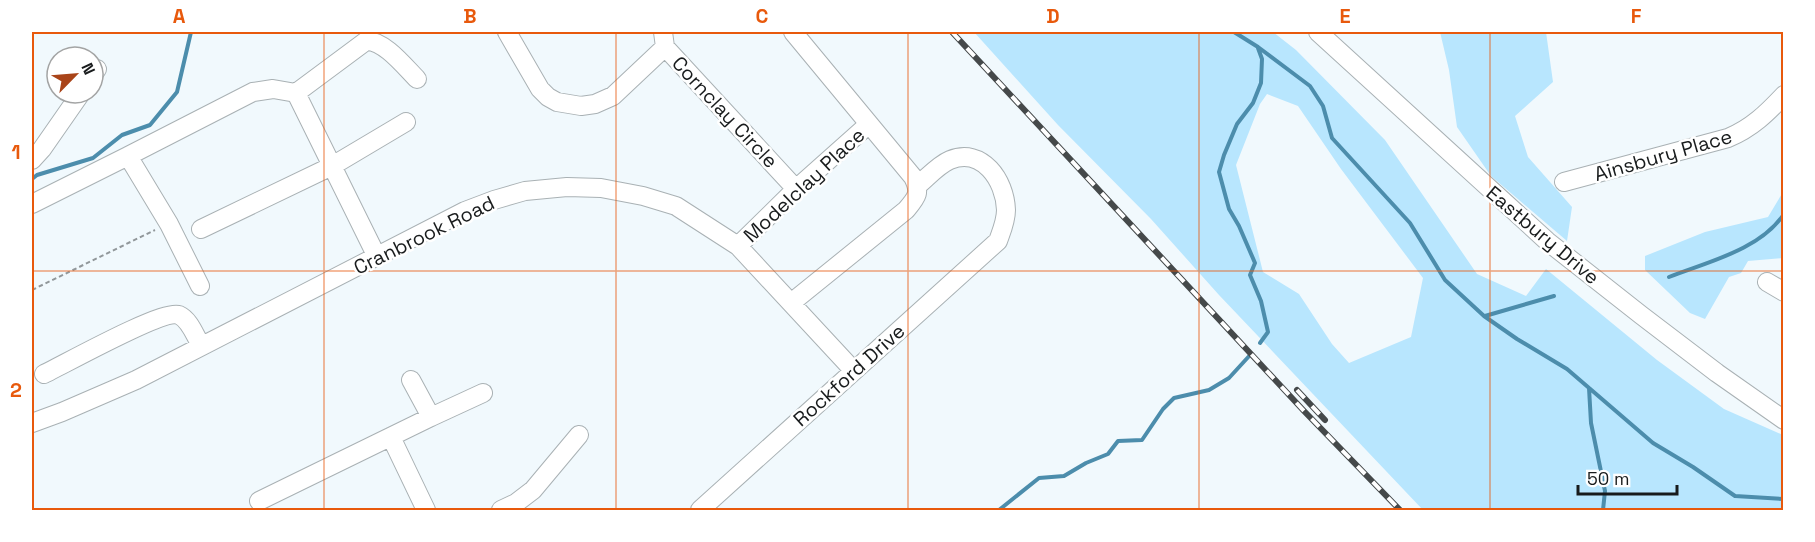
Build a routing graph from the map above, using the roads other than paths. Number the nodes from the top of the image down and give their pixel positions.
1 (507, 32) edge
2 (793, 32) edge
3 (1318, 32) edge
4 (664, 39) edge
5 (417, 79) dead end
6 (296, 93) junction
7 (1784, 95) edge
8 (73, 105) edge
9 (406, 122) dead end
10 (869, 124) junction
11 (128, 156) junction
12 (32, 160) edge
13 (332, 165) junction
14 (1564, 182) dead end
15 (917, 186) junction
16 (796, 189) junction
17 (32, 204) edge
18 (201, 229) dead end
19 (738, 246) junction
20 (377, 257) junction
21 (1767, 282) dead end
22 (200, 286) dead end
23 (1784, 292) edge
24 (791, 303) junction
25 (201, 345) junction
26 (854, 371) junction
27 (44, 374) dead end
28 (411, 380) dead end
29 (483, 393) dead end
30 (431, 417) junction
31 (1784, 420) edge
32 (32, 423) edge
33 (579, 435) dead end
34 (391, 437) junction
35 (259, 501) dead end
36 (426, 510) edge
37 (501, 510) edge
38 (700, 510) edge

1 - 4 street
2 - 10 street, Modelclay Place
3 - 31 street, Eastbury Drive
4 - 16 street, Cornclay Circle
5 - 6 street
6 - 11 street
6 - 13 street
7 - 14 street, Ainsbury Place
8 - 12 street
9 - 13 street
10 - 15 street, Modelclay Place
10 - 16 street, Modelclay Place
11 - 17 street
11 - 22 street
13 - 18 street
13 - 20 street
15 - 24 street
15 - 26 street, Rockford Drive
16 - 19 street, Modelclay Place
19 - 20 street, Cranbrook Road
19 - 24 street, Cranbrook Road
20 - 25 street, Cranbrook Road
21 - 23 street
24 - 26 street, Cranbrook Road
25 - 27 street
25 - 32 street, Cranbrook Road
26 - 38 street, Rockford Drive
28 - 30 street
29 - 30 street
30 - 34 street
33 - 37 street
34 - 35 street
34 - 36 street

